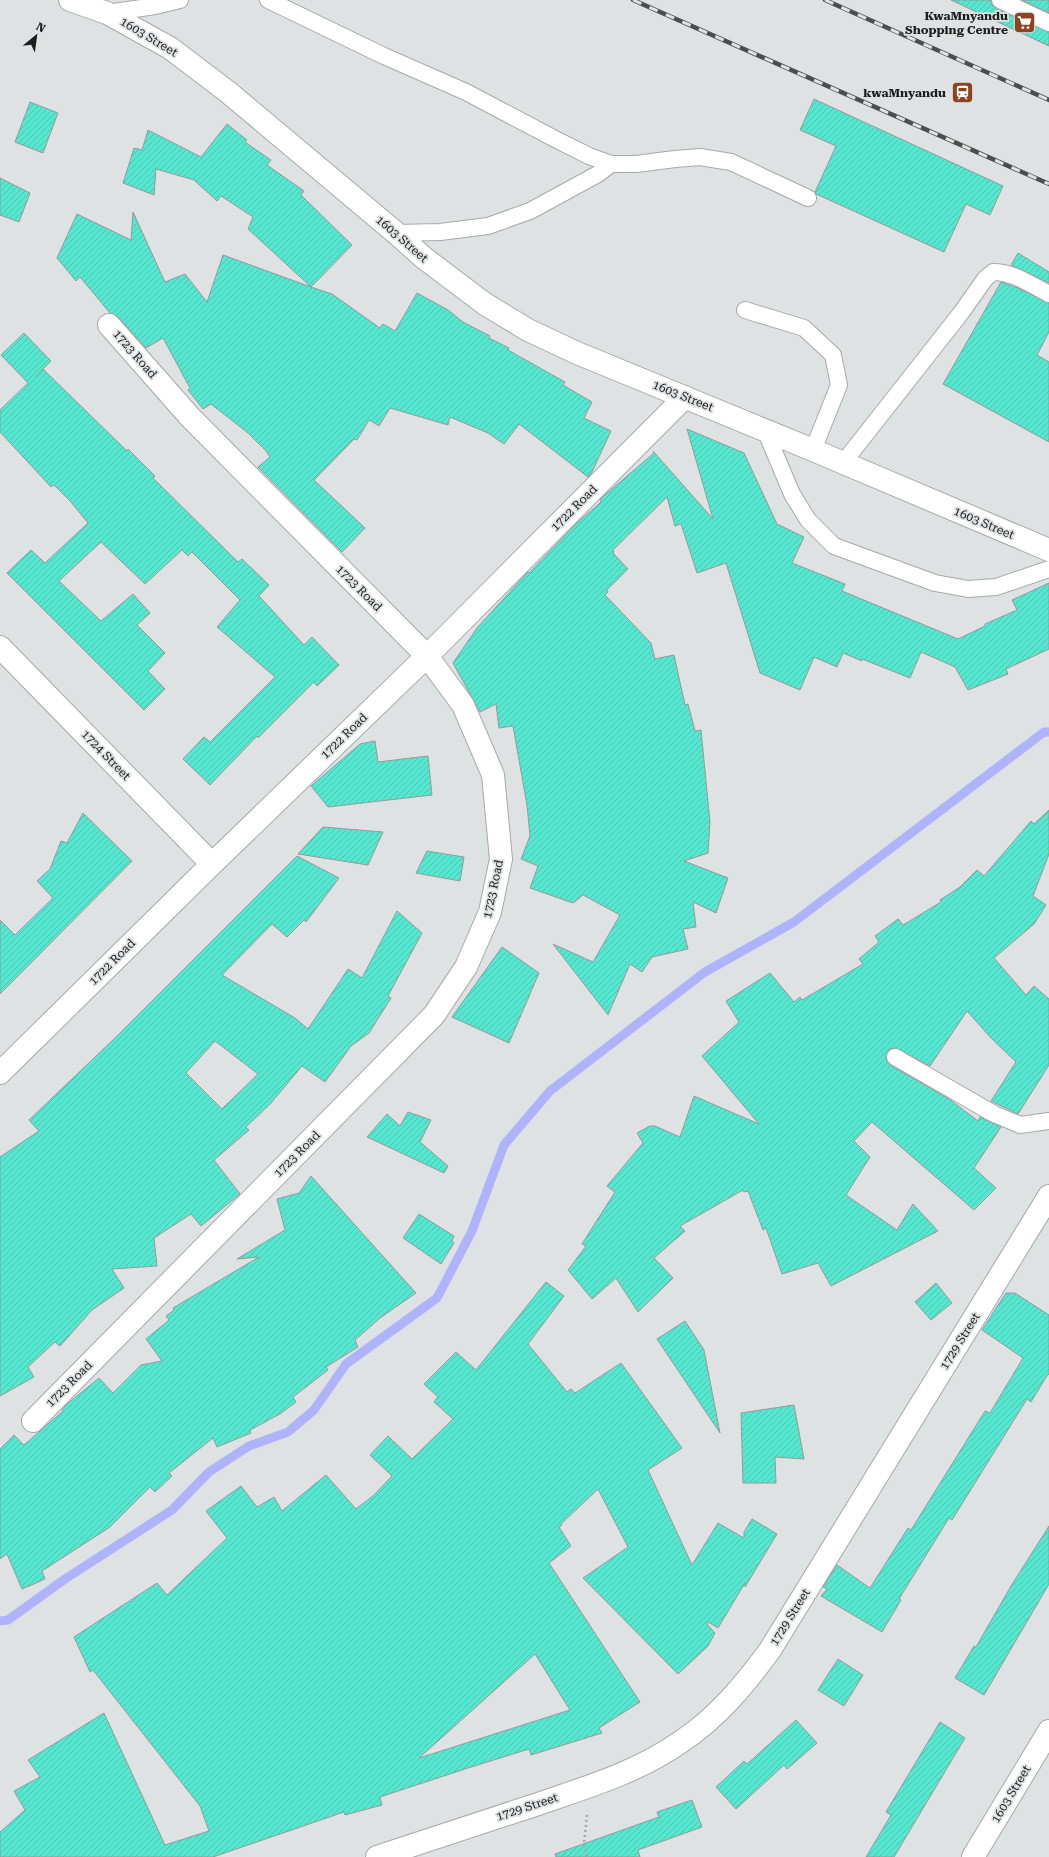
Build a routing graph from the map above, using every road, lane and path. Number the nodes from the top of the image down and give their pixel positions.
1 (70, 0) edge
2 (180, 0) edge
3 (268, 0) edge
4 (1003, 1) edge
5 (108, 13) junction
6 (1049, 23) edge
7 (611, 164) junction
8 (808, 198) dead end
9 (396, 233) junction
10 (1049, 294) edge
11 (745, 310) dead end
12 (109, 325) dead end
13 (686, 397) junction
14 (765, 430) junction
15 (813, 450) junction
16 (844, 463) junction
17 (1049, 550) edge
18 (1049, 569) edge
19 (0, 647) edge
20 (427, 656) junction
21 (212, 864) junction
22 (895, 1057) dead end
23 (0, 1073) edge
24 (1049, 1121) edge
25 (1049, 1196) edge
26 (33, 1421) dead end
27 (1049, 1731) edge
28 (600, 1783) junction
29 (377, 1857) edge
30 (587, 1857) edge
31 (973, 1857) edge

1 - 5 street, 1603 Street
2 - 5 lane
3 - 7 lane
4 - 6 lane
5 - 9 street, 1603 Street
7 - 8 lane
7 - 9 lane
9 - 13 street, 1603 Street
10 - 16 lane
11 - 15 lane
12 - 20 street, 1723 Road
13 - 14 street, 1603 Street
13 - 20 street, 1722 Road
14 - 15 street, 1603 Street
14 - 18 lane
15 - 16 street, 1603 Street
16 - 17 street, 1603 Street
19 - 21 street, 1724 Street
20 - 21 street, 1722 Road
20 - 26 street, 1723 Road
21 - 23 street, 1722 Road
22 - 24 lane
25 - 28 street, 1729 Street
27 - 31 street, 1603 Street
28 - 29 street, 1729 Street
28 - 30 path

